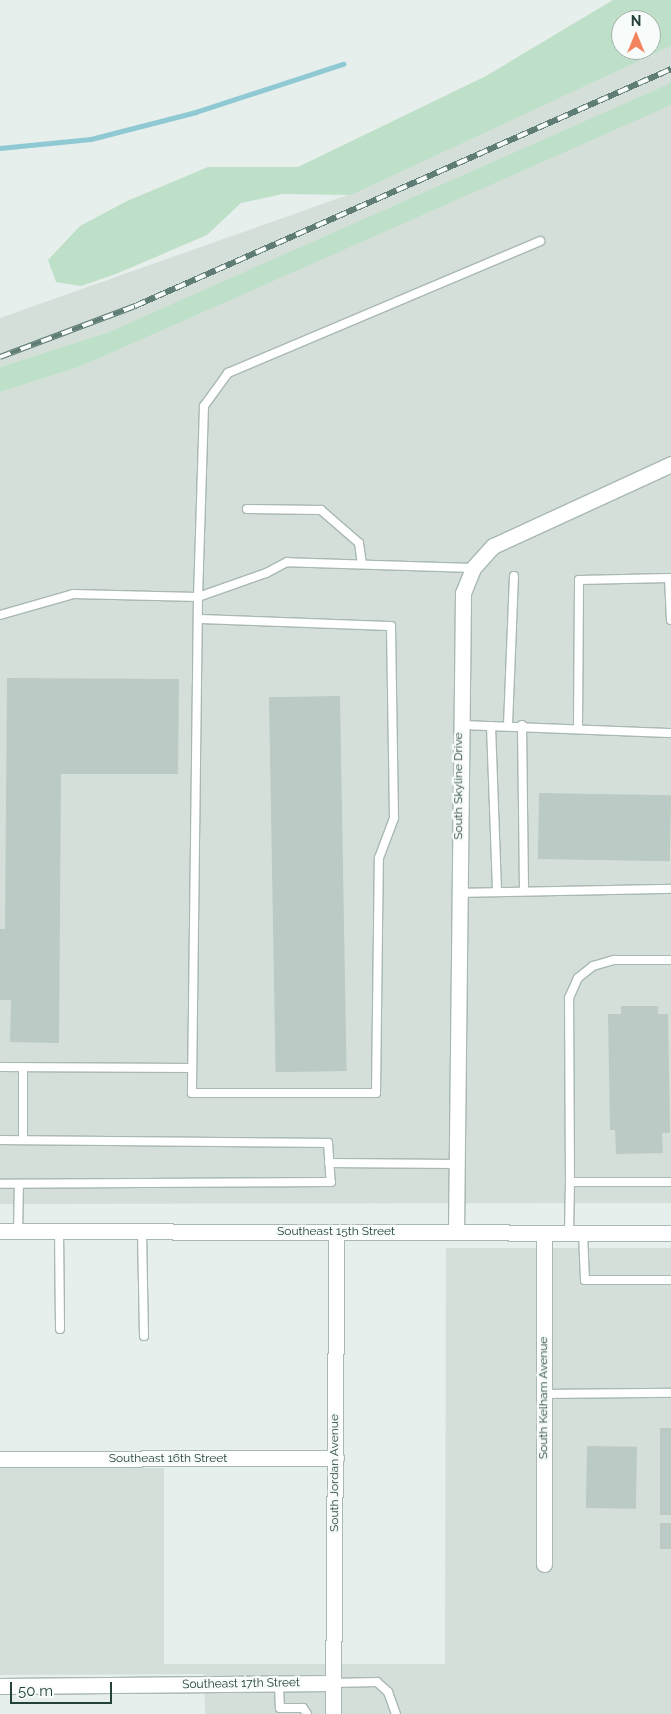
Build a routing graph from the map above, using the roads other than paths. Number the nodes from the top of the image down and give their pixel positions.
1 (540, 241) dead end
2 (671, 464) edge
3 (247, 510) dead end
4 (362, 564) junction
5 (473, 568) junction
6 (514, 576) dead end
7 (198, 597) junction
8 (0, 616) edge
9 (198, 619) junction
10 (671, 620) edge
11 (460, 725) junction
12 (508, 725) junction
13 (522, 725) junction
14 (491, 726) junction
15 (578, 727) junction
16 (671, 733) edge
17 (671, 889) edge
18 (524, 891) junction
19 (497, 892) junction
20 (459, 893) junction
21 (671, 960) edge
22 (0, 1067) edge
23 (23, 1067) junction
24 (192, 1068) junction
25 (0, 1140) edge
26 (23, 1140) junction
27 (330, 1163) junction
28 (457, 1164) junction
29 (570, 1182) junction
30 (671, 1182) edge
31 (0, 1184) edge
32 (19, 1185) junction
33 (0, 1231) edge
34 (18, 1231) junction
35 (59, 1231) junction
36 (142, 1232) junction
37 (336, 1232) junction
38 (456, 1232) junction
39 (544, 1233) junction
40 (576, 1233) junction
41 (671, 1233) edge
42 (671, 1280) edge
43 (60, 1329) dead end
44 (144, 1336) dead end
45 (671, 1393) edge
46 (544, 1394) junction
47 (336, 1458) junction
48 (0, 1459) edge
49 (544, 1564) dead end
50 (333, 1683) junction
51 (279, 1684) junction
52 (0, 1686) edge
53 (307, 1714) edge
54 (333, 1714) edge
55 (396, 1714) edge

1 - 7 lane
2 - 5 street, South Skyline Drive
3 - 4 lane
4 - 5 lane
4 - 7 lane
5 - 11 street, South Skyline Drive
6 - 12 lane
7 - 8 lane
7 - 9 lane
9 - 24 lane
9 - 24 lane
10 - 15 lane
11 - 14 lane
11 - 20 street, South Skyline Drive
12 - 13 lane
12 - 14 lane
13 - 15 lane
13 - 18 lane
14 - 19 lane
15 - 16 lane
17 - 18 lane
18 - 19 lane
19 - 20 lane
20 - 28 street, South Skyline Drive
21 - 29 lane
22 - 23 lane
23 - 24 lane
23 - 26 lane
25 - 26 lane
26 - 27 lane
27 - 28 lane
27 - 32 lane
28 - 38 street, South Skyline Drive
29 - 30 lane
29 - 40 lane
31 - 32 lane
32 - 34 lane
33 - 34 street, Southeast 15th Street
34 - 35 street, Southeast 15th Street
35 - 36 street, Southeast 15th Street
35 - 43 lane
36 - 37 street, Southeast 15th Street
36 - 44 lane
37 - 38 street, Southeast 15th Street
37 - 47 street, South Jordan Avenue
38 - 39 street, Southeast 15th Street
39 - 40 street, Southeast 15th Street
39 - 46 street, South Kelham Avenue
40 - 41 street, Southeast 15th Street
40 - 42 lane
45 - 46 lane
46 - 49 street, South Kelham Avenue
47 - 48 street, Southeast 16th Street
47 - 50 street, South Jordan Avenue
50 - 51 street, Southeast 17th Street
50 - 54 street, South Jordan Avenue
50 - 55 lane
51 - 52 street, Southeast 17th Street
51 - 53 lane

